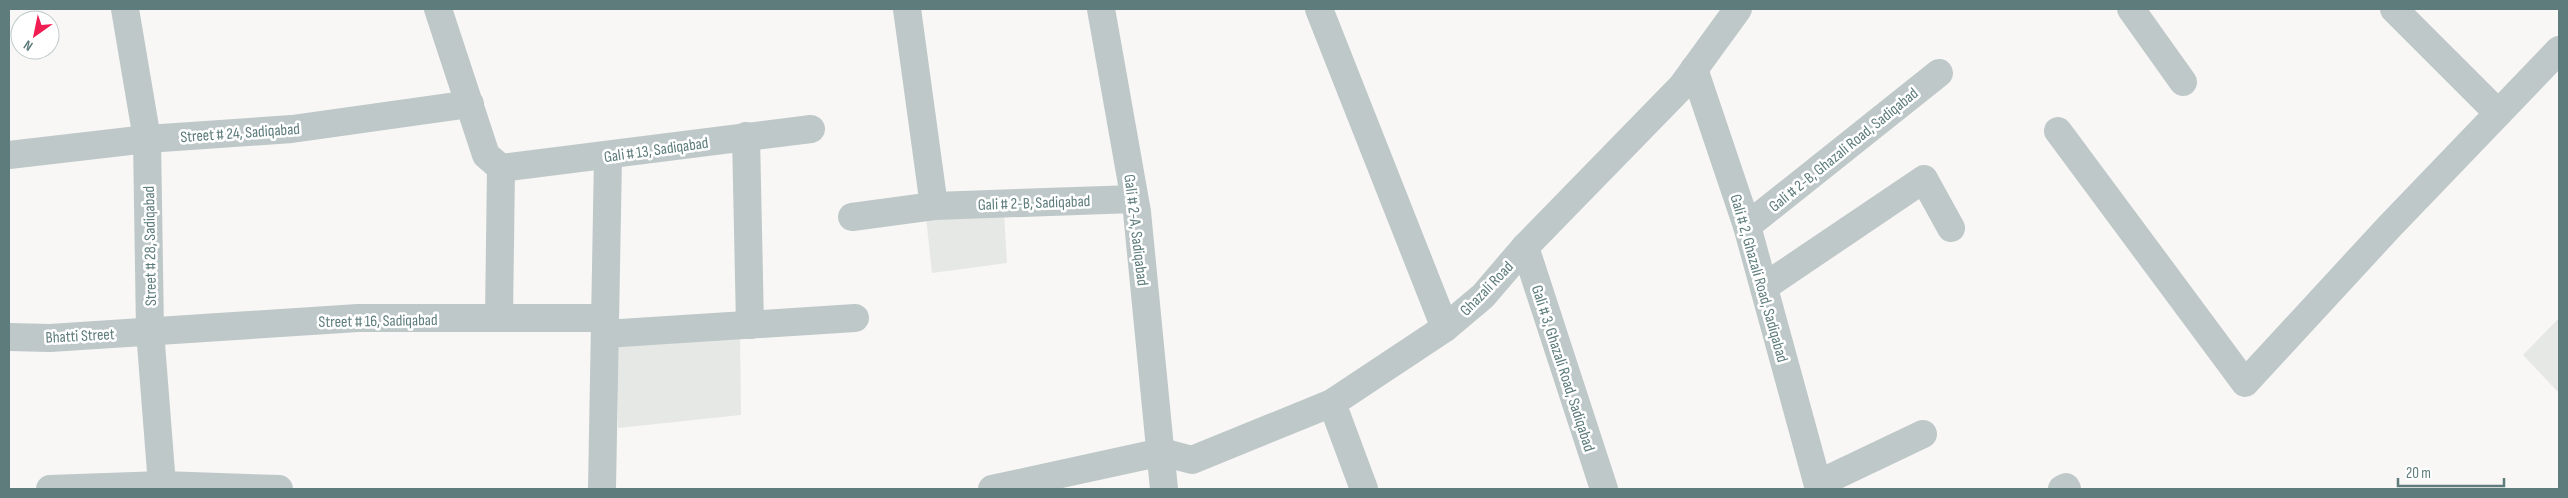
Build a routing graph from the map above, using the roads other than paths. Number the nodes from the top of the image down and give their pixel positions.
1 (125, 9) edge
2 (438, 9) edge
3 (906, 9) edge
4 (1102, 9) edge
5 (1319, 9) edge
6 (1738, 9) edge
7 (2131, 9) edge
8 (2394, 9) edge
9 (2559, 50) edge
10 (1694, 69) junction
11 (1939, 73) dead end
12 (2183, 82) dead end
13 (470, 104) junction
14 (2498, 113) junction
15 (811, 129) dead end
16 (2058, 132) dead end
17 (746, 136) junction
18 (147, 139) junction
19 (9, 155) edge
20 (608, 156) junction
21 (501, 168) junction
22 (1134, 199) junction
23 (934, 206) junction
24 (852, 217) dead end
25 (1747, 226) junction
26 (1951, 228) dead end
27 (1525, 247) junction
28 (1764, 286) junction
29 (499, 318) junction
30 (855, 318) dead end
31 (750, 325) junction
32 (605, 327) junction
33 (1446, 328) junction
34 (150, 331) junction
35 (9, 337) edge
36 (1332, 403) junction
37 (1923, 434) dead end
38 (1162, 452) junction
39 (162, 485) junction
40 (1818, 487) edge
41 (50, 489) edge
42 (279, 489) edge
43 (602, 489) edge
44 (992, 489) edge
45 (1164, 489) edge
46 (1364, 489) edge
47 (1604, 489) edge
48 (2062, 489) edge
49 (2067, 489) edge

1 - 18 street, Street # 28, Sadiqabad
2 - 13 street
3 - 23 street
4 - 22 street, Gali # 2-A, Sadiqabad
5 - 33 street
6 - 10 street, Ghazali Road
7 - 12 street
8 - 14 street
9 - 14 street
10 - 25 street, Gali # 2, Ghazali Road, Sadiqabad
10 - 27 street, Ghazali Road
11 - 25 street, Gali # 2-B, Ghazali Road, Sadiqabad
13 - 18 street, Street # 24, Sadiqabad
13 - 21 street
14 - 16 street
15 - 17 street, Gali # 13, Sadiqabad
17 - 20 street, Gali # 13, Sadiqabad
17 - 31 street
18 - 19 street, Street # 24, Sadiqabad
18 - 34 street, Street # 28, Sadiqabad
20 - 21 street, Gali # 13, Sadiqabad
20 - 32 street
21 - 29 street
22 - 23 street, Gali # 2-B, Sadiqabad
22 - 38 street, Gali # 2-A, Sadiqabad
23 - 24 street, Gali # 2-B, Sadiqabad
25 - 28 street, Gali # 2, Ghazali Road, Sadiqabad
26 - 28 street
27 - 33 street, Ghazali Road
27 - 47 street, Gali # 3, Ghazali Road, Sadiqabad
28 - 40 street, Gali # 2, Ghazali Road, Sadiqabad
29 - 32 street, Street # 16, Sadiqabad
29 - 34 street, Street # 16, Sadiqabad
30 - 31 street, Street # 16, Sadiqabad
31 - 32 street, Street # 16, Sadiqabad
32 - 43 street
33 - 36 street, Ghazali Road
34 - 35 street, Bhatti Street
34 - 39 street, Street # 28, Sadiqabad
36 - 38 street, Ghazali Road
36 - 46 street
37 - 40 street
38 - 44 street
38 - 45 street, Gali # 2-A, Sadiqabad
39 - 41 street
39 - 42 street
48 - 49 street

